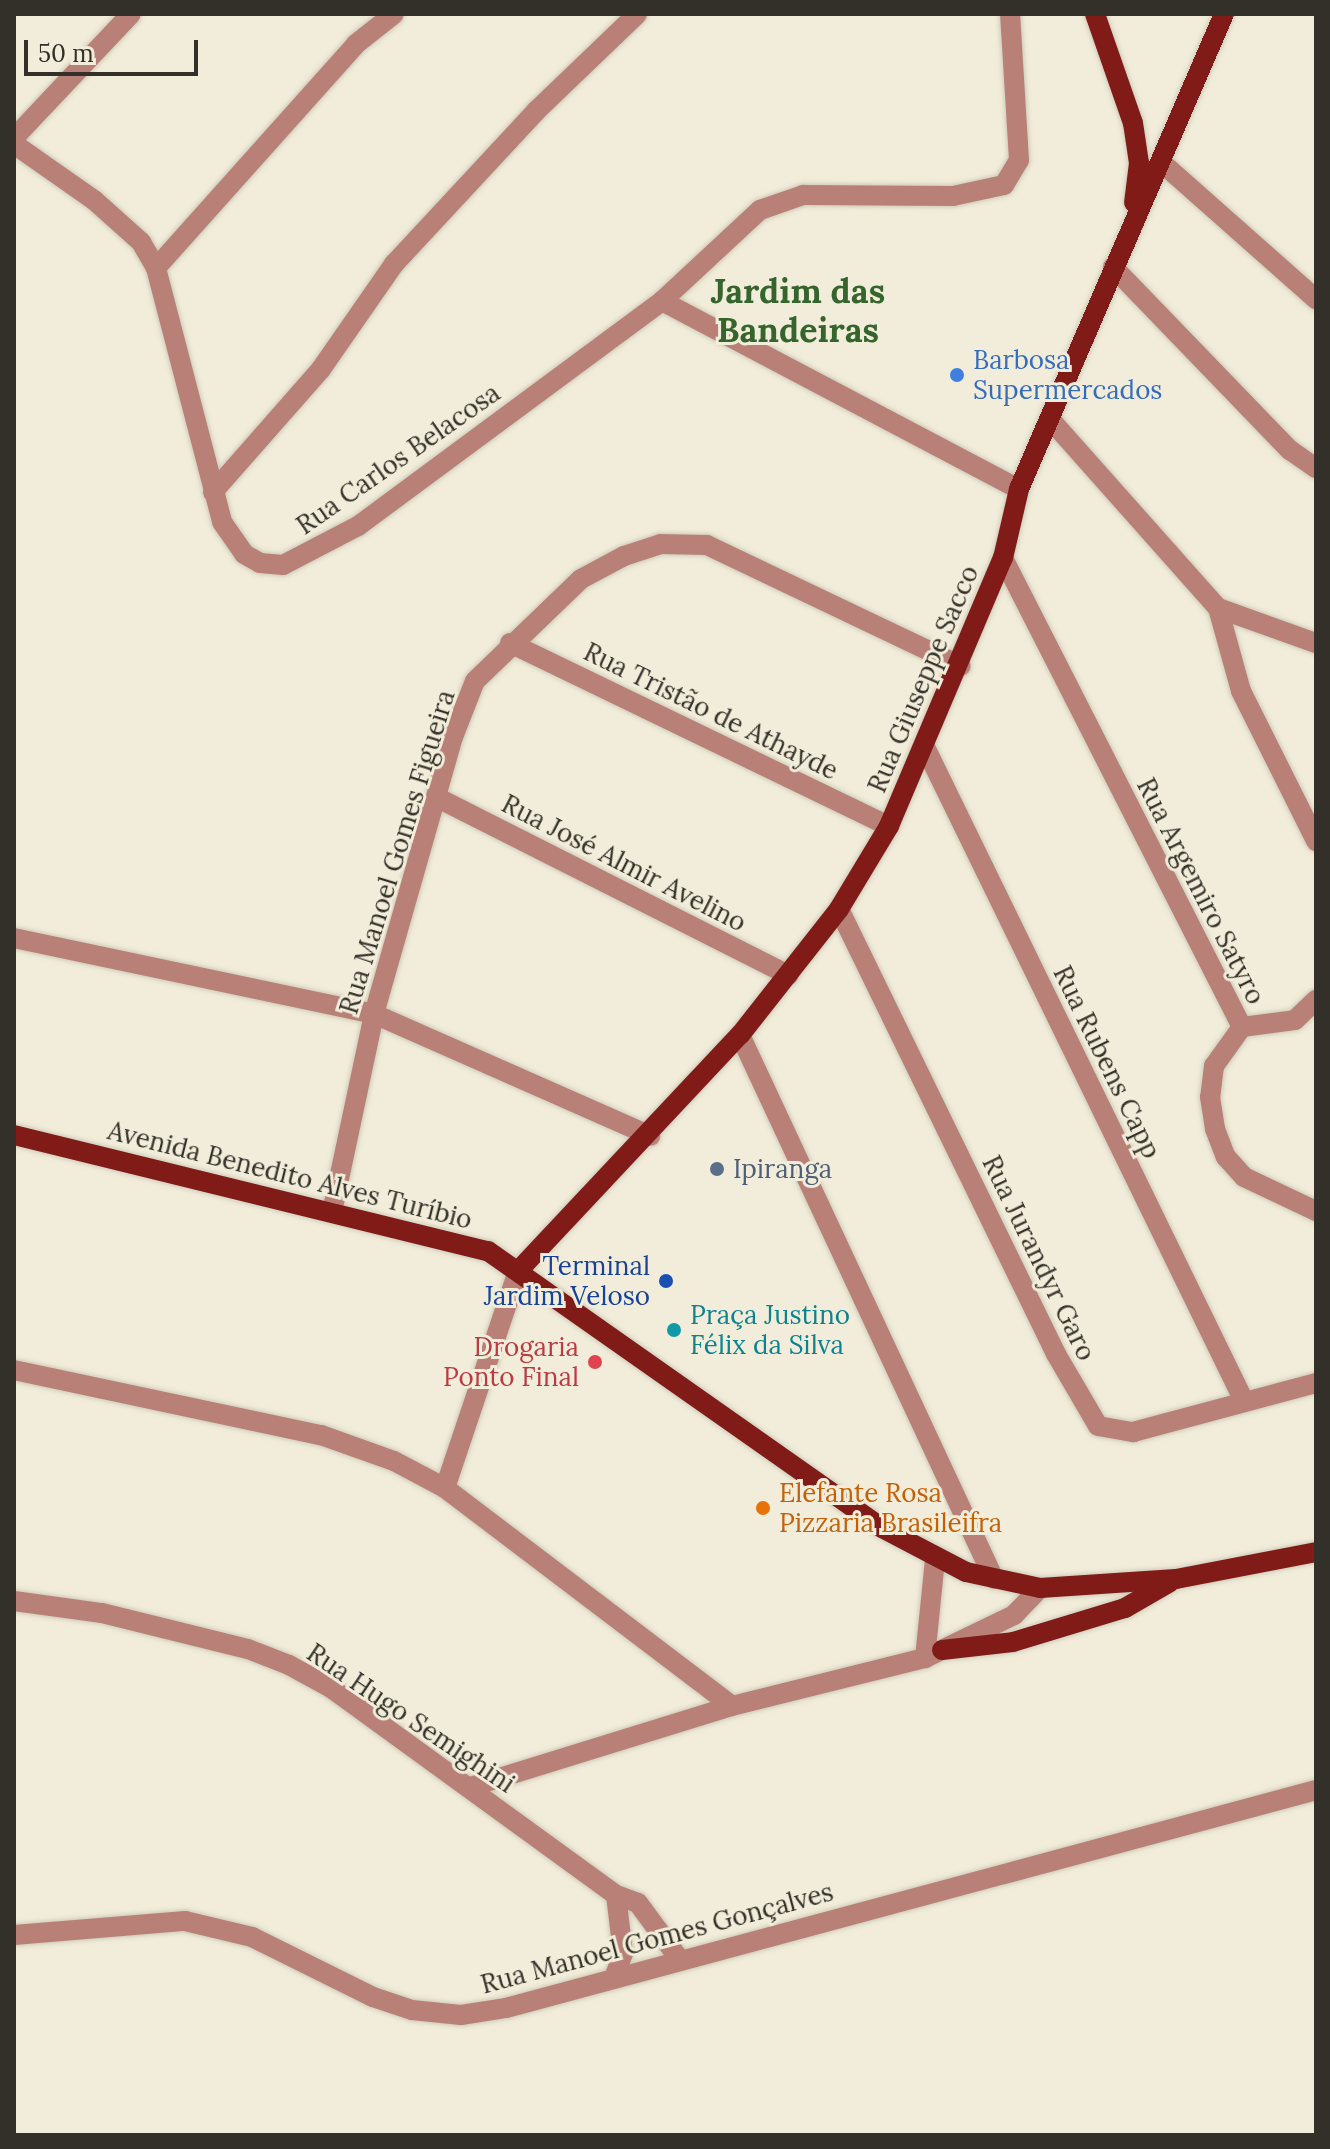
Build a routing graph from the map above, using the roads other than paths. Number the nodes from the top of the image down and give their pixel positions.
1 (131, 14) edge
2 (637, 14) edge
3 (1010, 14) edge
4 (1095, 14) edge
5 (1224, 14) edge
6 (385, 19) edge
7 (14, 138) edge
8 (14, 144) edge
9 (1161, 162) junction
10 (1132, 219) junction
11 (1113, 267) junction
12 (156, 268) junction
13 (1316, 299) edge
14 (662, 301) junction
15 (1050, 419) junction
16 (1316, 468) edge
17 (1019, 489) junction
18 (213, 492) junction
19 (1003, 558) junction
20 (1218, 608) junction
21 (510, 643) junction
22 (1316, 643) edge
23 (961, 666) junction
24 (924, 745) junction
25 (436, 797) junction
26 (889, 826) junction
27 (1316, 841) edge
28 (839, 909) junction
29 (14, 938) edge
30 (789, 975) junction
31 (1316, 1000) edge
32 (374, 1014) junction
33 (1316, 1017) edge
34 (1295, 1020) junction
35 (1242, 1027) junction
36 (740, 1035) junction
37 (14, 1135) edge
38 (650, 1136) junction
39 (1316, 1211) edge
40 (332, 1212) junction
41 (518, 1271) junction
42 (14, 1370) edge
43 (1316, 1383) edge
44 (1244, 1401) junction
45 (445, 1488) junction
46 (1316, 1552) edge
47 (935, 1559) junction
48 (994, 1579) junction
49 (1176, 1579) junction
50 (1040, 1588) junction
51 (14, 1601) edge
52 (934, 1654) junction
53 (732, 1706) junction
54 (470, 1787) junction
55 (1316, 1790) edge
56 (616, 1895) junction
57 (14, 1935) edge
58 (680, 1960) junction
59 (614, 1978) junction

1 - 7 street
2 - 18 street
3 - 14 street, Rua Carlos Belacosa
4 - 10 main road
5 - 9 main road, Rua Giuseppe Sacco
6 - 12 street
8 - 12 street, Rua Carlos Belacosa
9 - 10 main road, Rua Giuseppe Sacco
9 - 13 street
10 - 11 main road, Rua Giuseppe Sacco
11 - 15 main road, Rua Giuseppe Sacco
11 - 16 street
12 - 18 street, Rua Carlos Belacosa
14 - 17 street
14 - 18 street, Rua Carlos Belacosa
15 - 17 main road, Rua Giuseppe Sacco
15 - 20 street
17 - 19 main road, Rua Giuseppe Sacco
19 - 23 main road, Rua Giuseppe Sacco
19 - 35 street, Rua Argemiro Satyro
20 - 22 street
20 - 27 street
21 - 23 street, Rua Manoel Gomes Figueira
21 - 25 street, Rua Manoel Gomes Figueira
21 - 26 street, Rua Tristão de Athayde
23 - 24 main road, Rua Giuseppe Sacco
24 - 26 main road, Rua Giuseppe Sacco
24 - 44 street, Rua Rubens Capp
25 - 30 street, Rua José Almir Avelino
25 - 32 street, Rua Manoel Gomes Figueira
26 - 28 main road, Rua Giuseppe Sacco
28 - 30 main road, Rua Giuseppe Sacco
28 - 44 street, Rua Jurandyr Garo
29 - 32 street
30 - 36 main road, Rua Giuseppe Sacco
31 - 34 street
32 - 38 street
32 - 40 street, Rua Manoel Gomes Figueira
33 - 34 street
34 - 35 street
35 - 39 street, Rua Argemiro Satyro
36 - 38 main road, Rua Giuseppe Sacco
36 - 48 street
37 - 40 main road, Avenida Benedito Alves Turíbio
38 - 41 main road, Rua Giuseppe Sacco
40 - 41 main road, Avenida Benedito Alves Turíbio
41 - 45 street
41 - 47 main road, Avenida Benedito Alves Turíbio
42 - 45 street
43 - 44 street, Rua Jurandyr Garo
45 - 53 street
46 - 49 main road, Avenida Benedito Alves Turíbio
47 - 48 main road, Avenida Benedito Alves Turíbio
47 - 52 street
48 - 50 main road, Avenida Benedito Alves Turíbio
49 - 50 main road, Avenida Benedito Alves Turíbio
49 - 52 main road
50 - 52 street
51 - 54 street, Rua Hugo Semighini
52 - 53 street
53 - 54 street
54 - 56 street, Rua Hugo Semighini
55 - 58 street, Rua Manoel Gomes Gonçalves
56 - 58 street, Rua Hugo Semighini
56 - 59 street
57 - 59 street, Rua Manoel Gomes Gonçalves
58 - 59 street, Rua Manoel Gomes Gonçalves

